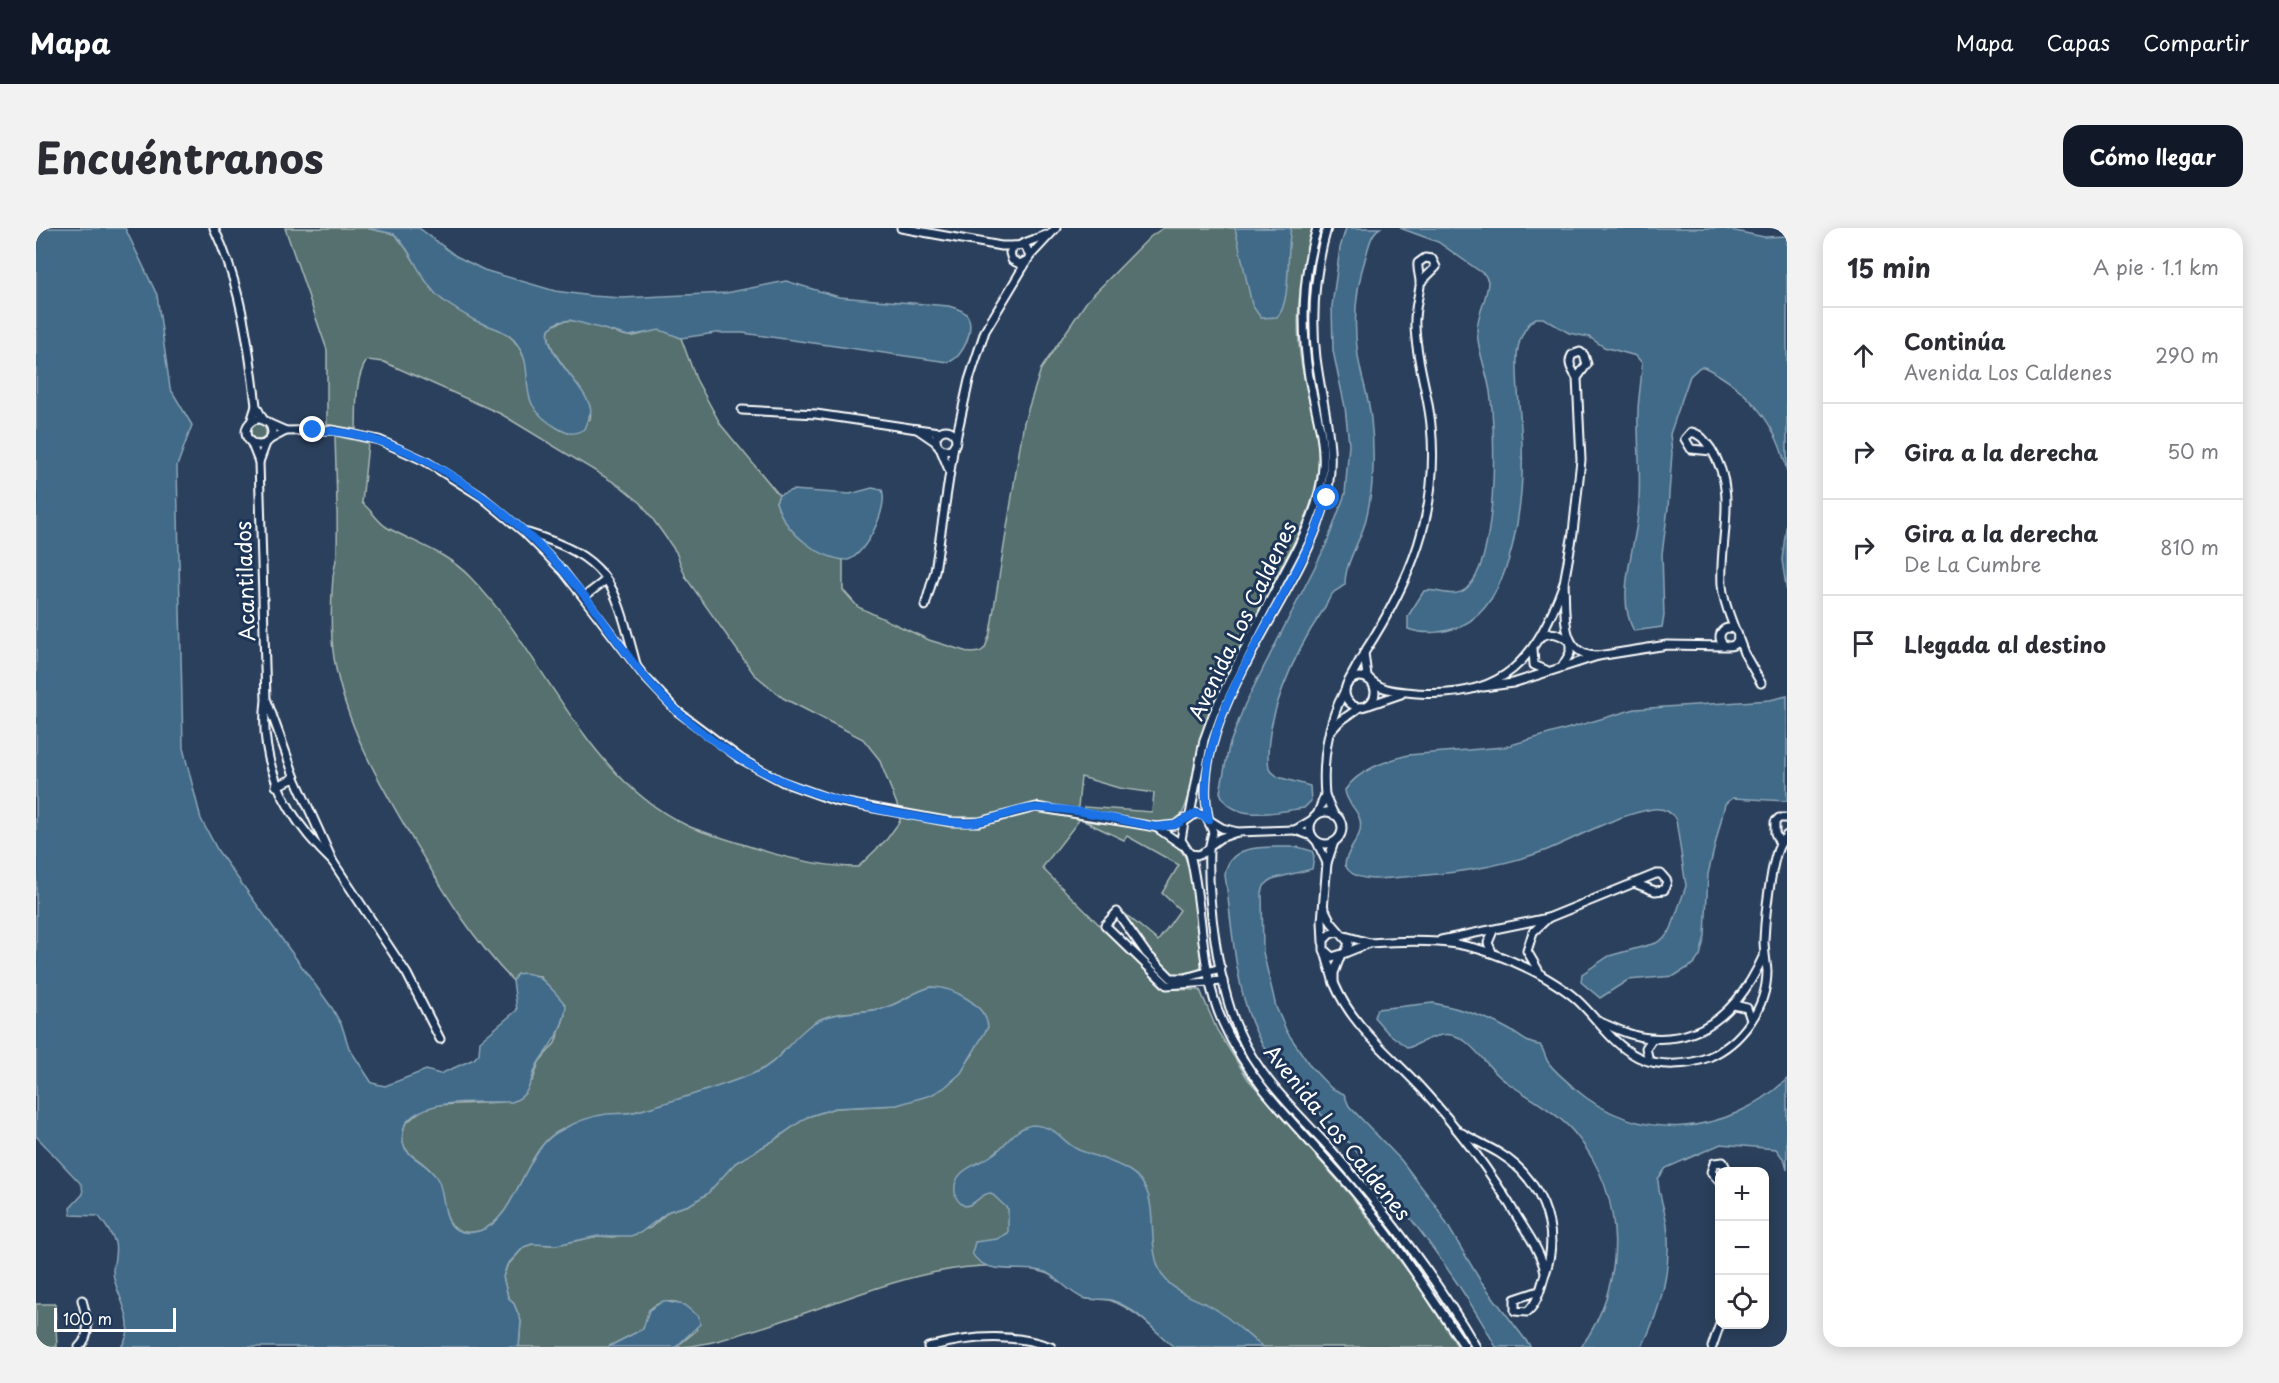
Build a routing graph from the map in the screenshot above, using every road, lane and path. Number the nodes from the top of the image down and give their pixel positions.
1 (214, 228) edge
2 (901, 228) edge
3 (1317, 228) edge
4 (1327, 228) edge
5 (1055, 229) edge
6 (1022, 244) junction
7 (1001, 246) junction
8 (1014, 246) junction
9 (1012, 259) junction
10 (1028, 259) junction
11 (1420, 283) dead end
12 (1013, 284) junction
13 (1577, 378) dead end
14 (256, 406) junction
15 (964, 408) junction
16 (742, 410) dead end
17 (266, 422) junction
18 (251, 423) junction
19 (917, 429) junction
20 (286, 431) junction
21 (941, 431) junction
22 (268, 441) junction
23 (251, 442) junction
24 (955, 442) junction
25 (938, 445) junction
26 (1712, 451) dead end
27 (259, 462) junction
28 (950, 477) junction
29 (524, 532) junction
30 (606, 580) junction
31 (1564, 583) junction
32 (585, 596) junction
33 (925, 606) dead end
34 (1729, 611) junction
35 (1722, 631) junction
36 (1737, 633) junction
37 (1541, 637) junction
38 (1570, 642) junction
39 (1707, 644) junction
40 (1727, 646) junction
41 (1533, 649) junction
42 (1364, 653) junction
43 (1743, 653) junction
44 (1598, 656) junction
45 (1561, 666) junction
46 (636, 667) junction
47 (1549, 670) junction
48 (1371, 681) junction
49 (1761, 683) dead end
50 (1347, 684) junction
51 (1483, 687) junction
52 (1344, 692) junction
53 (1407, 692) junction
54 (267, 700) junction
55 (1364, 706) junction
56 (1331, 731) junction
57 (295, 777) junction
58 (276, 786) junction
59 (1325, 795) junction
60 (1334, 815) junction
61 (1188, 816) junction
62 (1315, 817) junction
63 (1787, 818) edge
64 (1209, 820) junction
65 (1156, 827) junction
66 (1295, 830) junction
67 (1237, 832) junction
68 (1787, 835) edge
69 (1315, 839) junction
70 (1334, 842) junction
71 (1779, 842) junction
72 (1182, 845) junction
73 (1211, 847) junction
74 (1190, 854) junction
75 (333, 862) junction
76 (1328, 863) junction
77 (1634, 883) dead end
78 (1324, 908) junction
79 (1548, 918) junction
80 (1513, 927) junction
81 (1493, 931) junction
82 (1342, 934) junction
83 (1134, 937) junction
84 (1530, 938) junction
85 (1442, 940) junction
86 (1370, 943) junction
87 (1125, 945) junction
88 (1324, 947) junction
89 (1527, 951) junction
90 (1492, 952) junction
91 (1342, 955) junction
92 (1764, 955) junction
93 (1512, 960) junction
94 (1221, 968) junction
95 (1209, 971) junction
96 (1541, 975) junction
97 (1223, 981) junction
98 (1211, 983) junction
99 (1334, 983) junction
100 (1734, 1005) junction
101 (1598, 1020) junction
102 (1751, 1023) junction
103 (440, 1039) dead end
104 (1652, 1039) junction
105 (1649, 1061) junction
106 (1459, 1132) junction
107 (1725, 1167) edge
108 (1715, 1177) edge
109 (1545, 1272) junction
110 (1539, 1291) dead end
111 (82, 1300) dead end
112 (1718, 1329) edge
113 (1049, 1346) edge
114 (79, 1347) edge
115 (928, 1347) edge
116 (1465, 1347) edge
117 (1476, 1347) edge
118 (1712, 1347) edge

1 - 14 street
2 - 7 street
3 - 61 street, Avenida Los Caldenes
4 - 64 street, Avenida Los Caldenes
5 - 6 street
5 - 10 street
6 - 8 street
6 - 10 street
7 - 8 street
7 - 9 street
8 - 9 street
9 - 10 street
9 - 12 street
10 - 12 street
11 - 42 street
12 - 15 street
13 - 31 street
14 - 17 street
14 - 18 street
15 - 21 street
15 - 24 street
16 - 19 street
17 - 18 street
17 - 20 street
17 - 22 street
18 - 23 street
19 - 21 street
19 - 25 street
20 - 22 street
20 - 29 street
21 - 24 street
21 - 25 street
22 - 23 street
22 - 27 street
23 - 27 street
24 - 25 street
24 - 28 street
25 - 28 street
26 - 34 street
27 - 54 street, Acantilados
28 - 33 street
29 - 30 street
29 - 32 street
30 - 32 street
30 - 46 street
31 - 37 street
31 - 38 street
32 - 46 street
34 - 35 street
34 - 36 street
35 - 36 street
35 - 39 street
35 - 40 street
36 - 40 street
36 - 43 street
37 - 38 street
37 - 41 street
38 - 44 street
38 - 45 street
39 - 40 street
39 - 44 street
40 - 43 street
41 - 47 street
41 - 51 street
42 - 48 street
42 - 50 street
43 - 49 street
44 - 45 street
45 - 47 street
46 - 65 street
47 - 51 street
48 - 50 street
48 - 53 street
48 - 55 street
50 - 52 street
51 - 53 street
52 - 55 street
52 - 56 street
53 - 55 street
54 - 57 street, Acantilados
54 - 58 street, Acantilados
55 - 56 street
56 - 59 street
57 - 58 street
57 - 75 street, Acantilados
58 - 75 street, Acantilados
59 - 60 street
59 - 62 street
60 - 62 street
60 - 70 street
61 - 64 street
61 - 65 street
61 - 72 street
62 - 66 street
62 - 69 street
63 - 71 street
64 - 67 street
64 - 73 street
65 - 72 street
66 - 67 street
66 - 69 street
67 - 73 street
68 - 71 street
69 - 70 street
69 - 76 street
70 - 76 street
71 - 92 street
72 - 74 street
73 - 74 street
73 - 94 street, Avenida Los Caldenes
74 - 95 street, Avenida Los Caldenes
75 - 103 street, Acantilados
76 - 78 street
77 - 79 street
78 - 82 street
78 - 88 street
79 - 80 street
79 - 84 street
80 - 81 street
80 - 84 street
81 - 85 street
81 - 90 street
82 - 86 street
82 - 88 street
82 - 91 street
83 - 87 street
83 - 87 street
83 - 95 street
84 - 89 street
85 - 86 street
85 - 90 street
86 - 91 street
87 - 98 street
88 - 91 street
88 - 99 street
89 - 93 street
89 - 96 street
90 - 93 street
91 - 99 street
92 - 100 street
92 - 102 street
93 - 96 street
94 - 95 street
94 - 97 street, Avenida Los Caldenes
95 - 98 street, Avenida Los Caldenes
96 - 101 street
97 - 98 street
97 - 117 street, Avenida Los Caldenes
98 - 116 street, Avenida Los Caldenes
99 - 106 street
100 - 102 street
100 - 104 street
101 - 104 street
101 - 105 street
102 - 105 street
104 - 105 street
106 - 109 street
106 - 109 street
107 - 108 street
109 - 110 street
111 - 114 street
112 - 118 street
113 - 115 street

